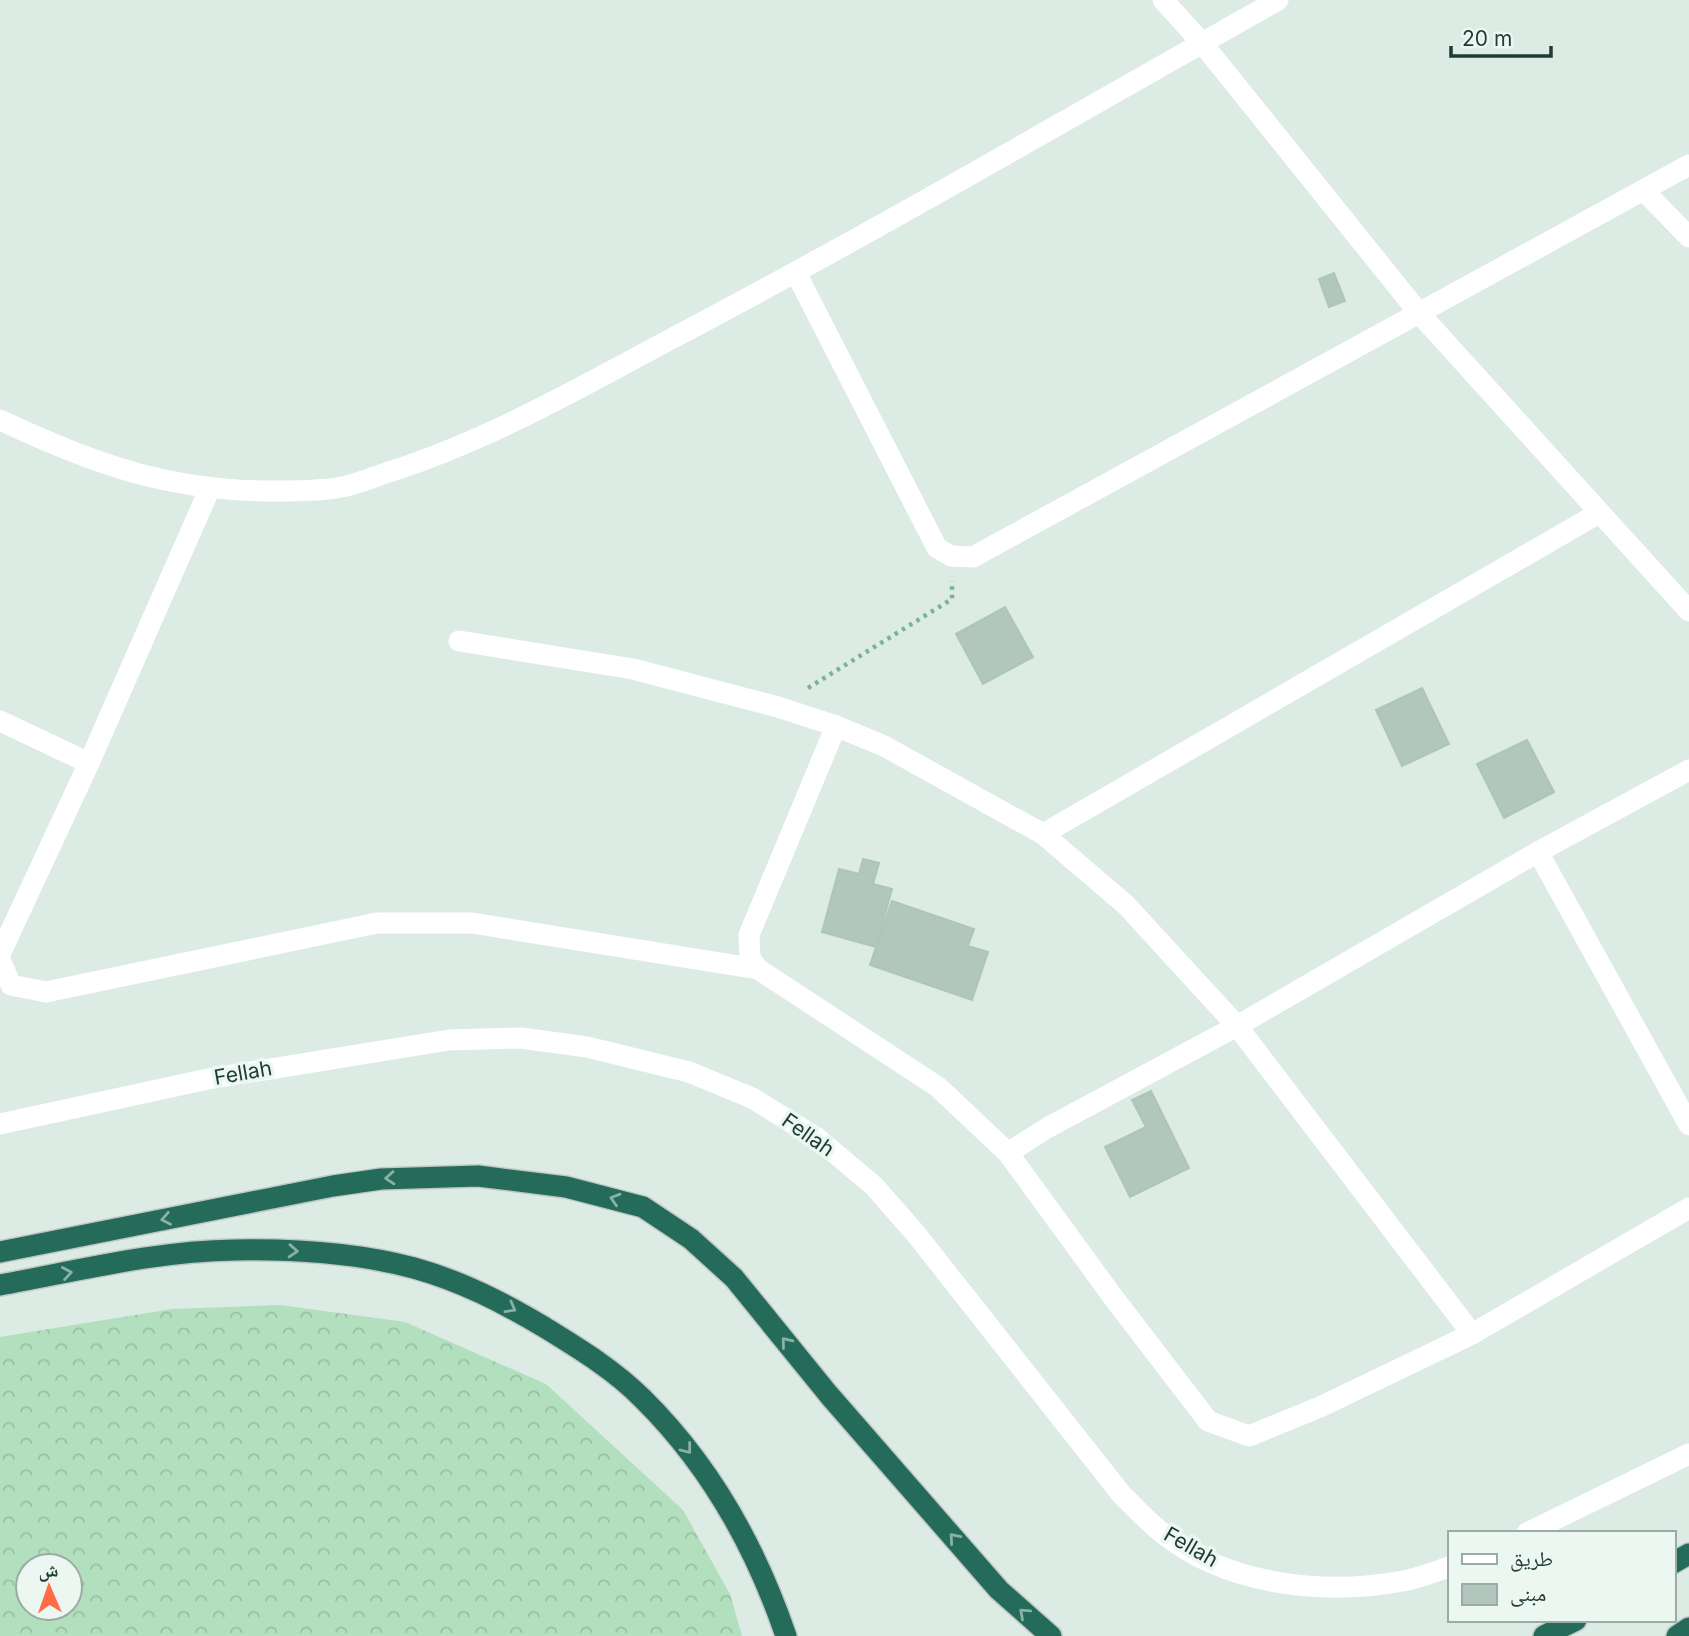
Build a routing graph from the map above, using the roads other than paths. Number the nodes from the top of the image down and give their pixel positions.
1 (1163, 0) edge
2 (1278, 0) edge
3 (1202, 43) junction
4 (1689, 165) edge
5 (1644, 191) junction
6 (1689, 237) edge
7 (796, 273) junction
8 (1419, 313) junction
9 (0, 420) edge
10 (210, 488) junction
11 (1599, 513) junction
12 (1689, 611) edge
13 (459, 641) dead end
14 (0, 722) edge
15 (836, 726) junction
16 (89, 763) junction
17 (1689, 770) edge
18 (1043, 834) junction
19 (1538, 852) junction
20 (0, 954) edge
21 (0, 960) edge
22 (758, 969) junction
23 (1237, 1026) junction
24 (0, 1124) edge
25 (1689, 1125) edge
26 (1008, 1153) junction
27 (1689, 1208) edge
28 (0, 1252) edge
29 (0, 1285) edge
30 (1472, 1334) junction
31 (1689, 1454) edge
32 (1531, 1531) edge
33 (1448, 1567) edge
34 (1572, 1622) edge
35 (1689, 1628) edge
36 (786, 1636) edge
37 (1051, 1636) edge
38 (1544, 1636) edge
39 (1677, 1636) edge

1 - 3 street
2 - 3 street
3 - 7 street
3 - 8 street
4 - 5 street
5 - 6 street
5 - 8 street
7 - 8 street
7 - 10 street
8 - 11 street
9 - 10 street
10 - 16 street
11 - 12 street
11 - 18 street
13 - 15 street
14 - 16 street
15 - 18 street
15 - 22 street
16 - 20 street
17 - 19 street
18 - 23 street
19 - 23 street
19 - 25 street
21 - 22 street
22 - 26 street
23 - 26 street
23 - 30 street
24 - 33 street, Fellah
26 - 30 street
27 - 30 street
37 -> 28 highway
29 -> 36 highway
31 - 32 street
34 - 38 highway
35 - 39 highway

